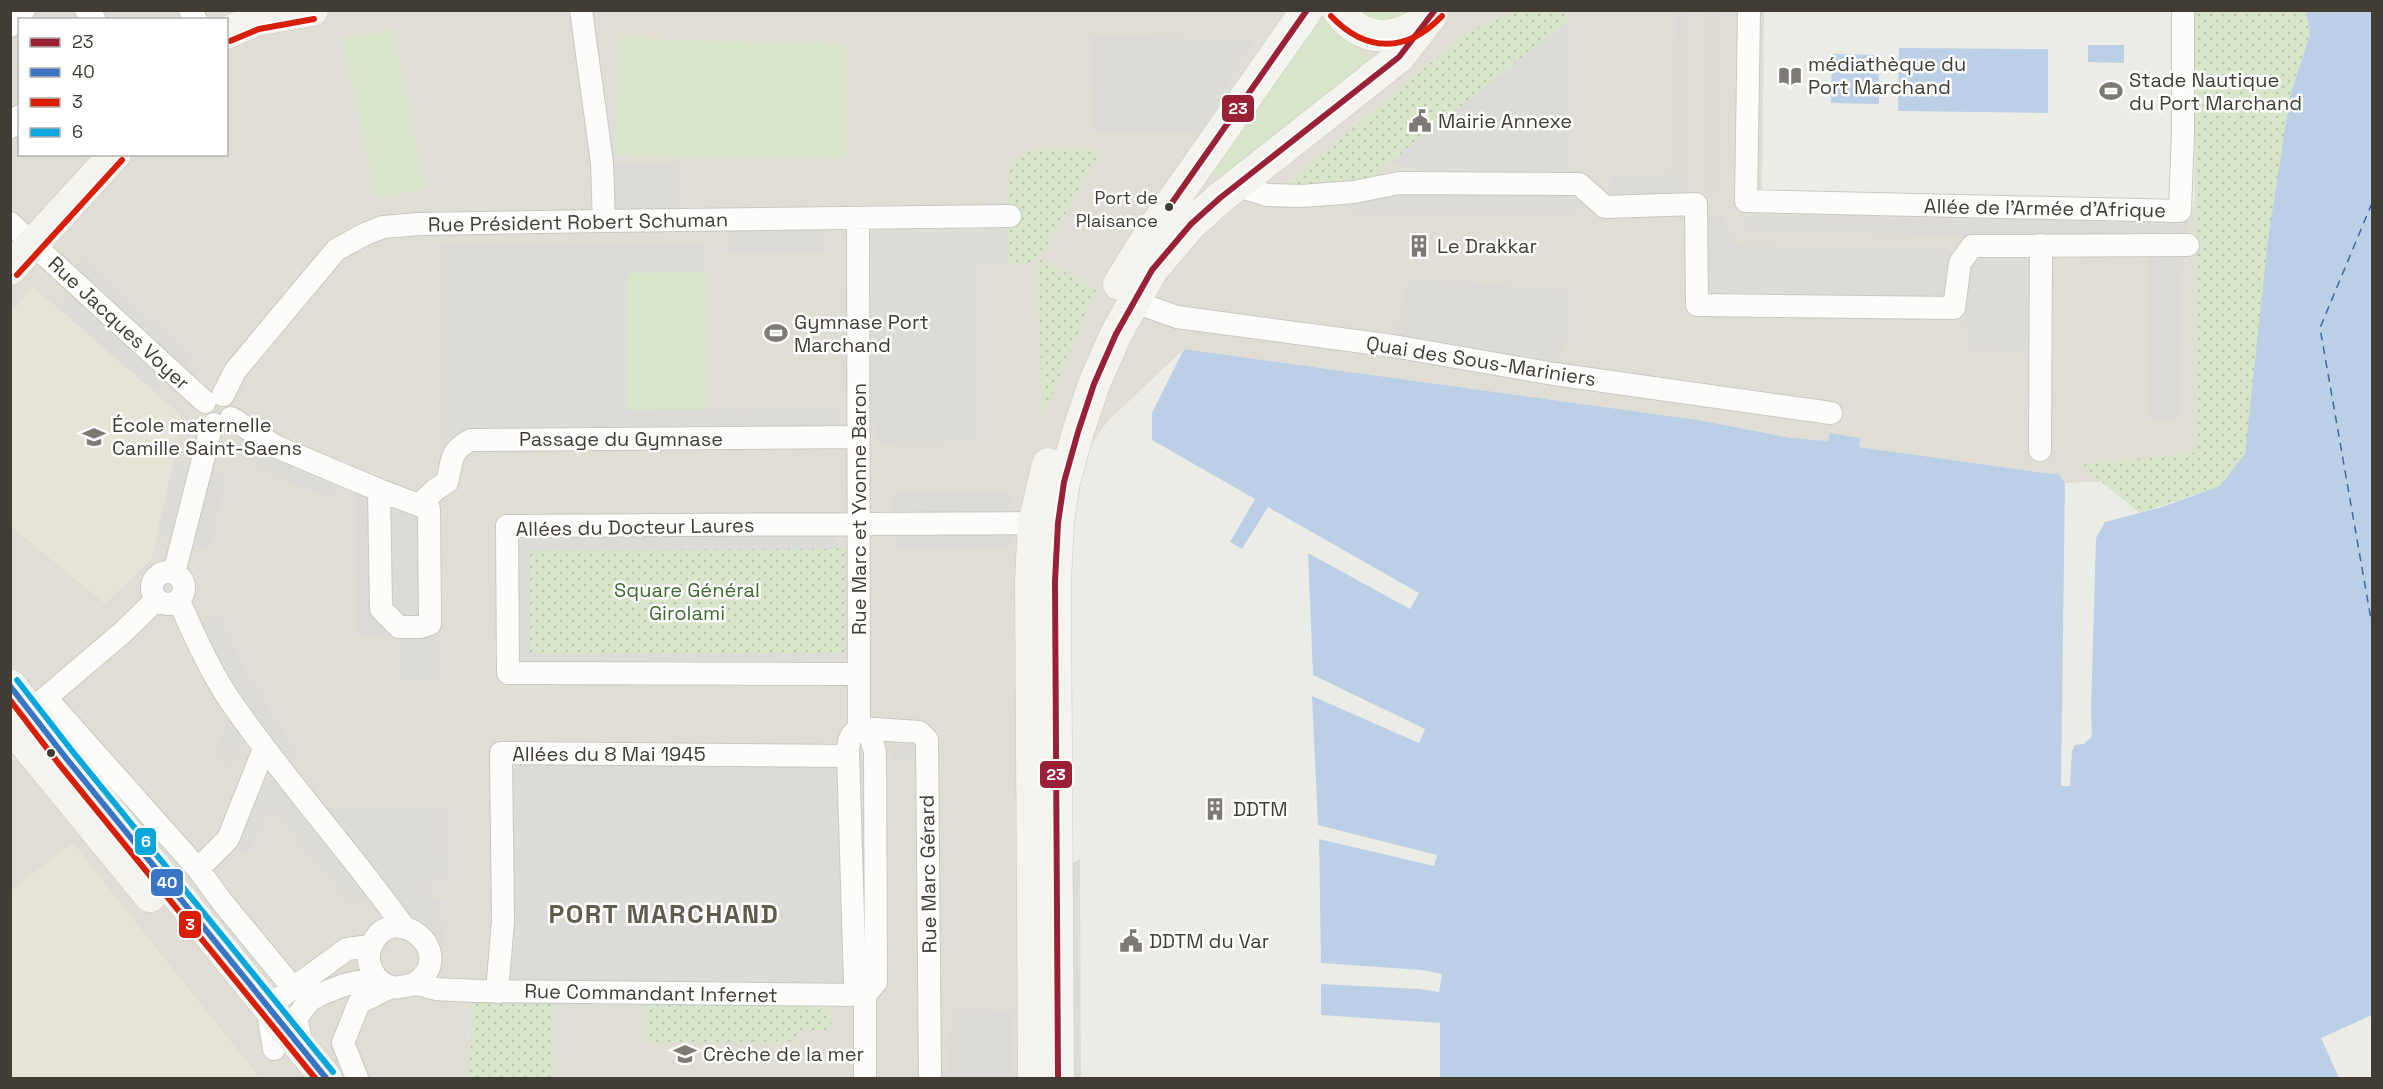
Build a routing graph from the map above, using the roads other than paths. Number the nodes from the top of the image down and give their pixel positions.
1 (24, 10) edge
2 (312, 10) edge
3 (581, 10) edge
4 (1338, 10) edge
5 (1749, 10) edge
6 (2183, 10) edge
7 (1434, 12) edge
8 (1302, 14) edge
9 (10, 26) edge
10 (228, 32) edge
11 (113, 156) edge
12 (1235, 185) junction
13 (1010, 216) dead end
14 (858, 218) junction
15 (604, 221) junction
16 (10, 223) edge
17 (34, 244) junction
18 (2041, 245) junction
19 (2188, 245) dead end
20 (10, 269) edge
21 (1134, 299) junction
22 (214, 399) junction
23 (1831, 413) dead end
24 (223, 421) junction
25 (859, 437) junction
26 (2040, 450) dead end
27 (379, 490) junction
28 (419, 505) junction
29 (1046, 523) junction
30 (859, 525) junction
31 (174, 573) junction
32 (156, 600) junction
33 (179, 600) junction
34 (858, 674) junction
35 (10, 685) edge
36 (29, 711) edge
37 (859, 728) junction
38 (264, 749) junction
39 (848, 756) junction
40 (198, 869) junction
41 (386, 935) junction
42 (426, 980) junction
43 (383, 982) junction
44 (293, 988) junction
45 (497, 992) junction
46 (865, 995) junction
47 (274, 1026) junction
48 (301, 1065) edge
49 (326, 1078) edge
50 (357, 1078) edge
51 (865, 1078) edge
52 (930, 1078) edge
53 (1034, 1078) edge
54 (1058, 1078) edge

1 - 9 street
2 - 10 main road
3 - 15 street
4 - 7 main road
5 - 6 street, Allée de l'Armée d'Afrique
7 - 12 main road
8 - 29 main road
11 - 17 main road
12 - 18 street
12 - 21 main road
13 - 14 street, Rue Président Robert Schuman
14 - 15 street, Rue Président Robert Schuman
14 - 25 street, Rue Marc et Yvonne Baron
15 - 22 street, Rue Président Robert Schuman
16 - 17 street, Rue Jacques Voyer
17 - 20 main road
17 - 22 street, Rue Jacques Voyer
18 - 19 street
18 - 26 street
21 - 23 street, Quai des Sous-Mariniers
21 - 29 main road
22 - 24 street
24 - 27 street
24 - 31 street
25 - 28 street, Passage du Gymnase
25 - 30 street, Rue Marc et Yvonne Baron
27 - 28 street
27 - 28 street
29 - 30 street
29 - 53 main road
29 - 54 main road
30 - 34 street, Rue Marc et Yvonne Baron
30 - 34 street, Allées du Docteur Laures
31 - 32 street
31 - 33 street
32 - 33 street
32 - 36 street
33 - 38 street
34 - 37 street, Rue Marc et Yvonne Baron
35 - 36 main road
36 - 40 street
36 - 47 main road
37 - 39 street, Rue Marc et Yvonne Baron
37 - 46 street, Rue Marc et Yvonne Baron
37 - 52 street, Rue Marc Gérard
38 - 40 street
38 - 41 street
39 - 45 street, Allées du 8 Mai 1945
39 - 46 street, Rue Marc et Yvonne Baron
40 - 44 street
41 - 42 street
41 - 43 street
41 - 44 street
42 - 43 street
42 - 45 street, Rue Commandant Infernet
43 - 47 street
43 - 50 street
44 - 47 street
45 - 46 street, Rue Commandant Infernet
46 - 51 street, Rue Marc et Yvonne Baron
47 - 48 main road
48 - 49 main road

